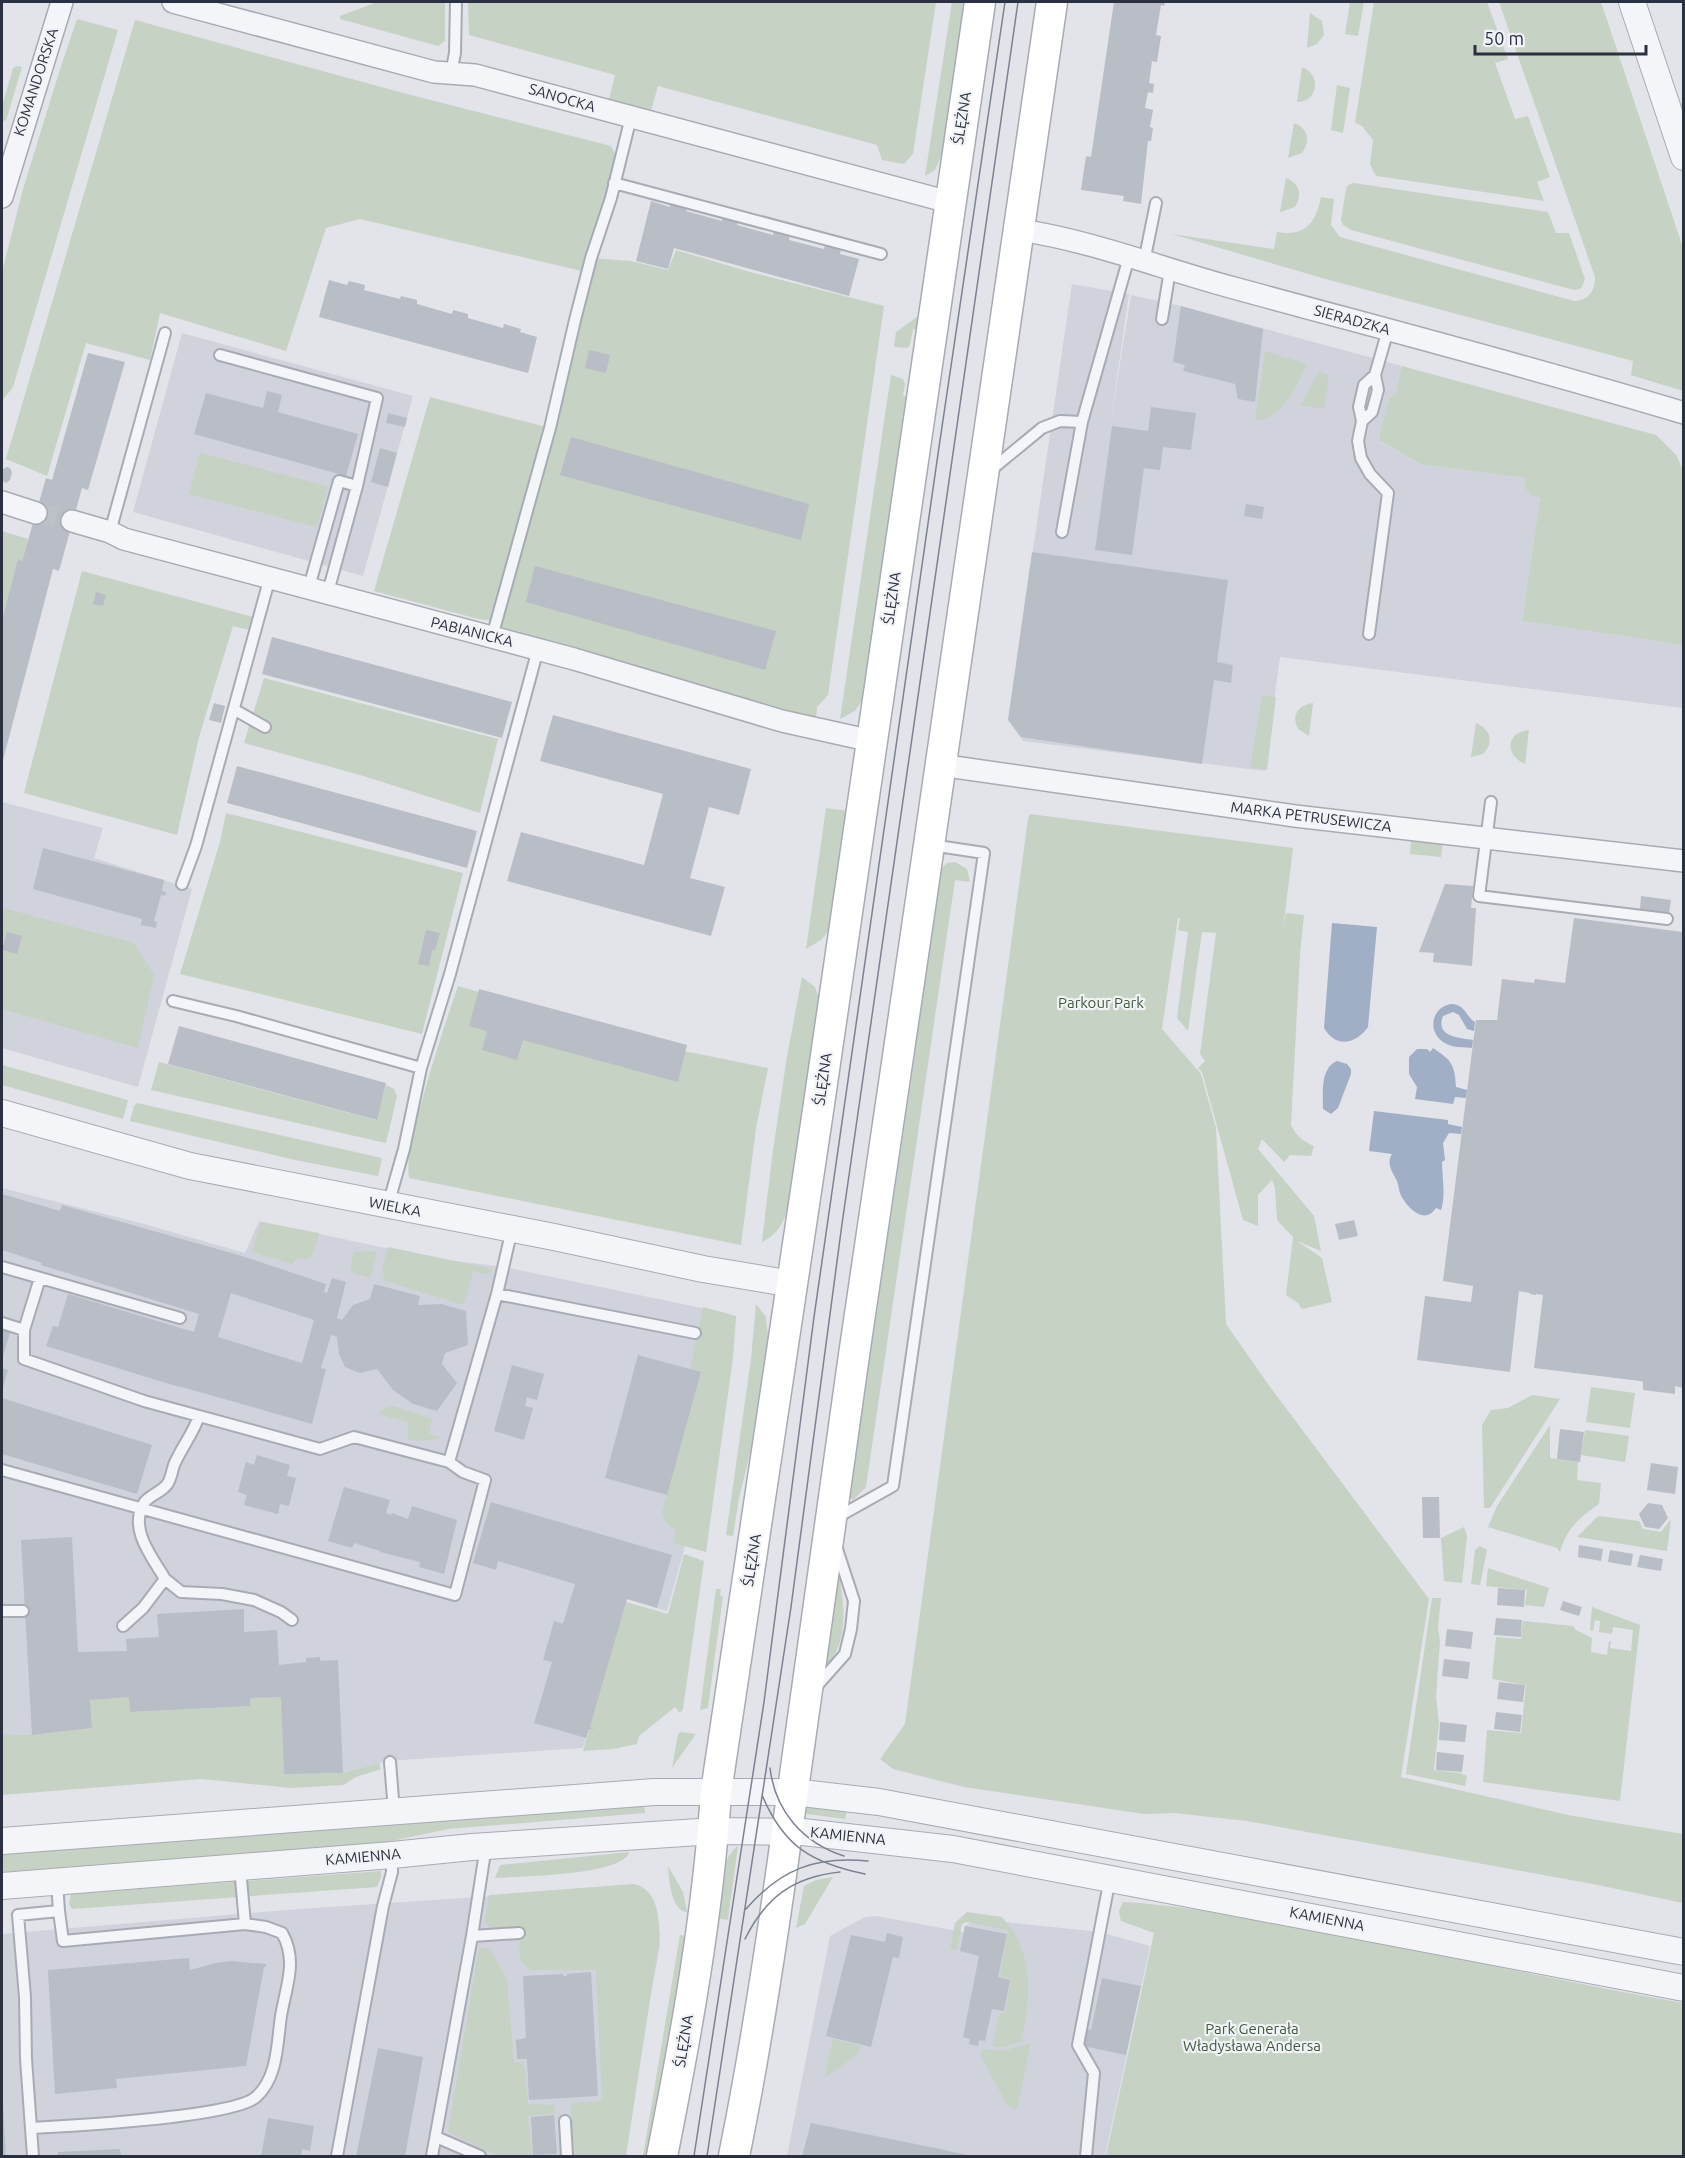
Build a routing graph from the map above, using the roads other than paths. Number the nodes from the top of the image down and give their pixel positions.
1 (62, 2) edge
2 (173, 2) edge
3 (456, 2) edge
4 (980, 2) edge
5 (1052, 2) edge
6 (1632, 2) edge
7 (451, 73) junction
8 (631, 117) junction
9 (1683, 157) edge
10 (614, 183) junction
11 (2, 197) edge
12 (949, 202) junction
13 (1156, 203) dead end
14 (1020, 230) junction
15 (881, 254) dead end
16 (1137, 260) junction
17 (1170, 270) junction
18 (1162, 319) dead end
19 (1388, 330) junction
20 (165, 333) dead end
21 (220, 355) dead end
22 (1683, 413) edge
23 (1082, 422) junction
24 (984, 476) junction
25 (357, 486) junction
26 (2, 502) edge
27 (36, 513) tunnel mouth
28 (72, 521) tunnel mouth
29 (110, 532) junction
30 (1062, 532) dead end
31 (270, 577) junction
32 (319, 590) junction
33 (1369, 634) dead end
34 (492, 637) junction
35 (538, 649) junction
36 (235, 710) junction
37 (266, 727) dead end
38 (872, 741) junction
39 (940, 765) junction
40 (1491, 802) dead end
41 (1486, 838) junction
42 (928, 844) junction
43 (1683, 861) edge
44 (182, 884) dead end
45 (1667, 919) dead end
46 (173, 1000) dead end
47 (421, 1068) junction
48 (2, 1113) edge
49 (388, 1206) junction
50 (513, 1229) junction
51 (2, 1267) edge
52 (40, 1278) junction
53 (793, 1284) junction
54 (497, 1294) junction
55 (180, 1318) dead end
56 (2, 1323) edge
57 (24, 1330) junction
58 (695, 1333) dead end
59 (199, 1416) junction
60 (449, 1462) junction
61 (2, 1470) edge
62 (141, 1509) junction
63 (831, 1519) junction
64 (165, 1579) junction
65 (2, 1611) edge
66 (23, 1611) dead end
67 (292, 1620) dead end
68 (123, 1626) dead end
69 (390, 1762) dead end
70 (716, 1792) junction
71 (793, 1792) junction
72 (394, 1811) junction
73 (714, 1831) junction
74 (787, 1831) junction
75 (2, 1840) edge
76 (486, 1846) junction
77 (392, 1855) junction
78 (240, 1866) junction
79 (1110, 1878) junction
80 (57, 1881) junction
81 (2, 1886) edge
82 (59, 1911) junction
83 (245, 1924) junction
84 (519, 1933) dead end
85 (472, 1936) junction
86 (1683, 1952) edge
87 (1683, 1988) edge
88 (565, 2121) dead end
89 (32, 2128) junction
90 (436, 2137) junction
91 (33, 2157) edge
92 (336, 2157) edge
93 (432, 2157) edge
94 (480, 2157) edge
95 (567, 2157) edge
96 (662, 2157) edge
97 (734, 2157) edge
98 (1086, 2157) edge

1 - 11 street, KOMANDORSKA
2 - 7 street, SANOCKA
3 - 7 lane
4 - 12 main road, ŚLĘŻNA
5 - 14 main road
6 - 9 street
7 - 8 street, SANOCKA
8 - 10 lane
8 - 12 street, SANOCKA
10 - 15 lane
10 - 34 lane
12 - 38 main road, ŚLĘŻNA
13 - 16 lane
14 - 16 street, SIERADZKA
14 - 24 main road
16 - 17 street, SIERADZKA
16 - 23 lane
17 - 18 lane
17 - 19 street, SIERADZKA
19 - 22 street, SIERADZKA
19 - 33 lane
20 - 29 lane
21 - 25 lane
23 - 24 lane
23 - 30 lane
24 - 39 main road
25 - 32 lane
25 - 32 lane
26 - 27 street
28 - 29 street, PABIANICKA
29 - 31 street, PABIANICKA
31 - 32 street, PABIANICKA
31 - 36 lane
32 - 34 street, PABIANICKA
34 - 35 street, PABIANICKA
35 - 38 street, PABIANICKA
35 - 47 lane
36 - 37 lane
36 - 44 lane
38 - 53 main road, ŚLĘŻNA
39 - 41 street, MARKA PETRUSEWICZA
39 - 42 main road
40 - 41 lane
41 - 43 street, MARKA PETRUSEWICZA
41 - 45 lane
42 - 63 main road
42 - 63 lane
46 - 47 lane
47 - 49 lane
48 - 49 street, WIELKA
49 - 50 street, WIELKA
50 - 53 street, WIELKA
50 - 54 lane
51 - 52 lane
52 - 55 lane
52 - 57 lane
53 - 70 main road, ŚLĘŻNA
54 - 58 lane
54 - 60 lane
56 - 57 lane
57 - 59 lane
59 - 60 lane
59 - 62 lane
60 - 62 lane
61 - 62 lane
62 - 64 lane
63 - 71 main road
64 - 67 lane
64 - 68 lane
65 - 66 lane
69 - 72 lane
70 - 71 street
70 - 72 street
70 - 73 main road, ŚLĘŻNA
71 - 74 main road
71 - 86 street
72 - 75 street
73 - 74 street, KAMIENNA
73 - 76 street, KAMIENNA
73 - 96 main road, ŚLĘŻNA
74 - 79 street, KAMIENNA
74 - 97 main road
76 - 77 street, KAMIENNA
76 - 85 lane
77 - 78 street, KAMIENNA
77 - 92 lane
78 - 80 street, KAMIENNA
78 - 83 lane
79 - 87 street, KAMIENNA
79 - 98 lane
80 - 81 street, KAMIENNA
80 - 82 lane
82 - 83 lane
82 - 89 lane
83 - 89 lane
84 - 85 lane
85 - 90 lane
88 - 95 lane
89 - 91 lane
90 - 93 lane
90 - 94 lane

